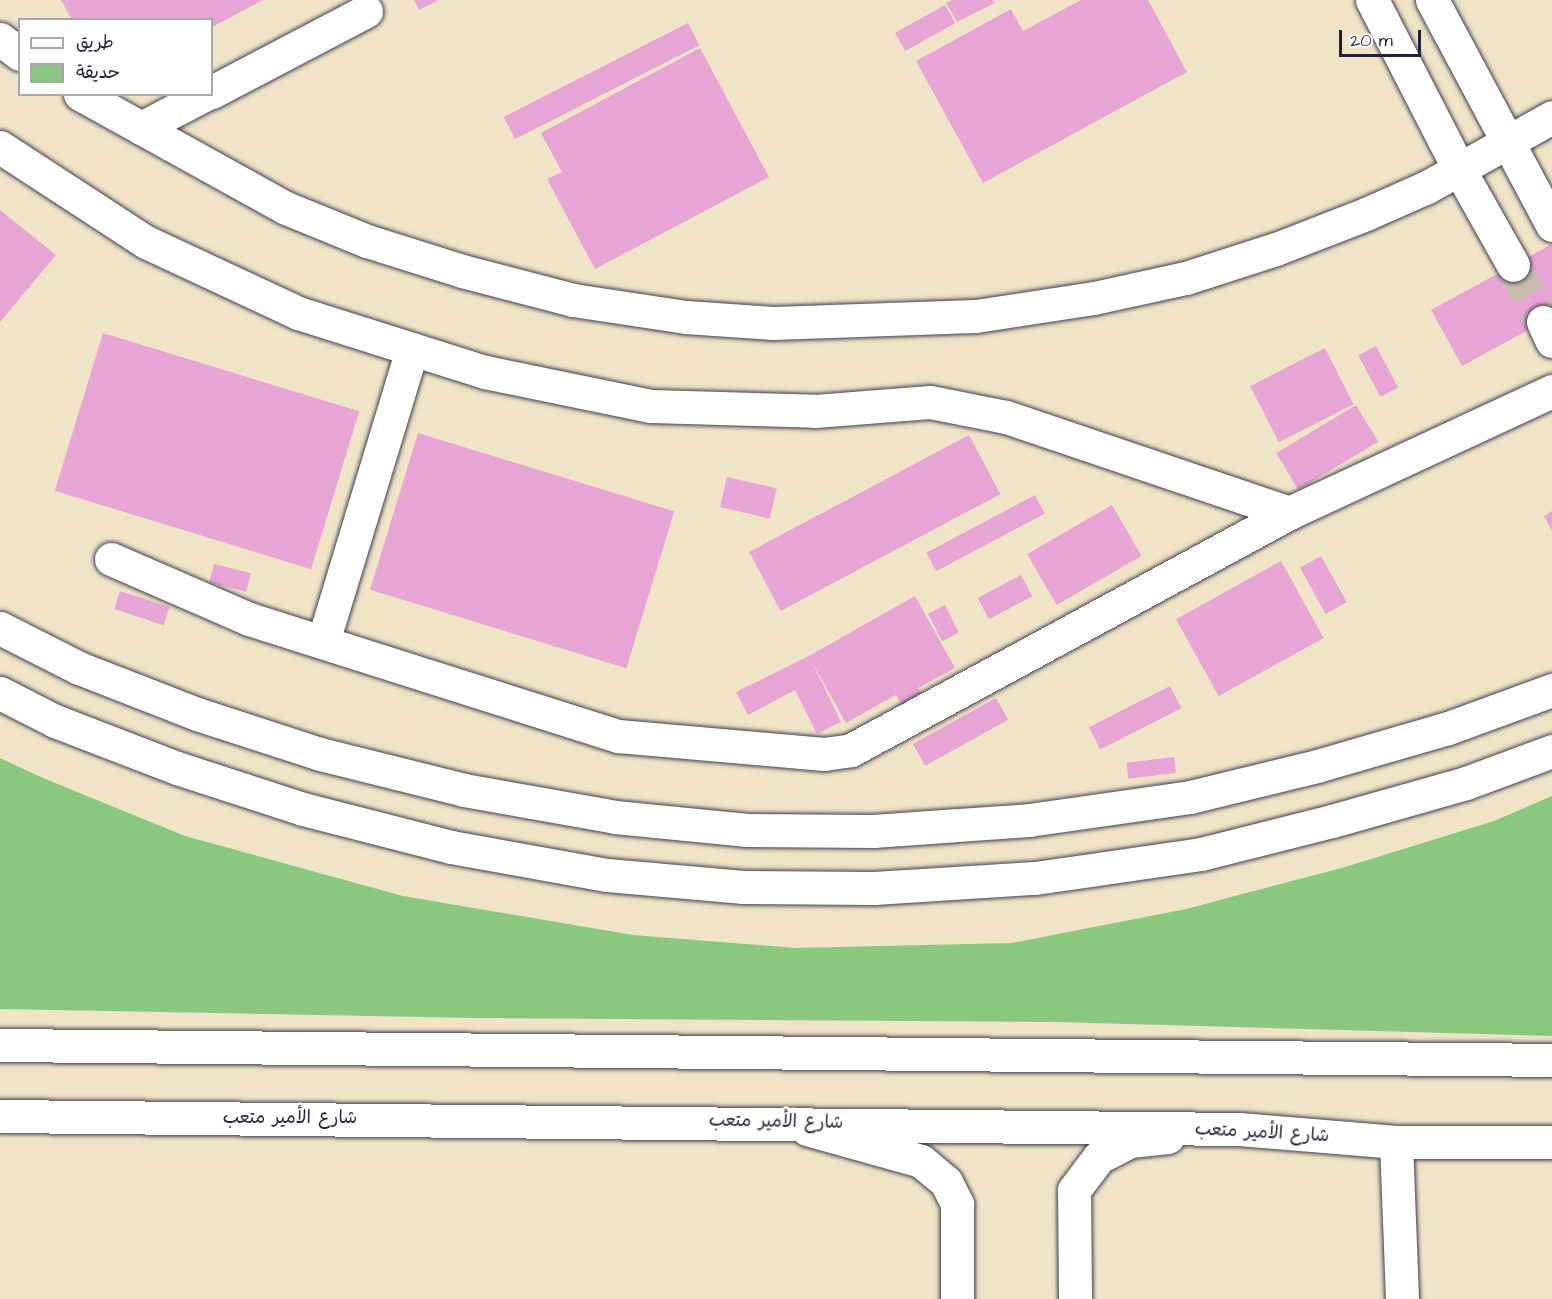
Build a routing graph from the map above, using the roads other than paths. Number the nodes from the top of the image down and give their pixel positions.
1 (1372, 0) edge
2 (1432, 0) edge
3 (366, 11) dead end
4 (0, 39) edge
5 (18, 52) edge
6 (213, 91) edge
7 (84, 96) edge
8 (202, 96) edge
9 (1552, 117) edge
10 (141, 128) junction
11 (1506, 143) junction
12 (0, 147) edge
13 (1459, 169) junction
14 (1552, 225) edge
15 (1513, 265) tunnel mouth
16 (412, 349) junction
17 (1552, 392) edge
18 (1289, 513) junction
19 (111, 559) dead end
20 (0, 628) edge
21 (323, 642) junction
22 (1552, 690) edge
23 (0, 693) edge
24 (1552, 751) edge
25 (0, 1045) edge
26 (1552, 1060) edge
27 (0, 1116) edge
28 (782, 1122) junction
29 (1239, 1129) junction
30 (1396, 1142) junction
31 (1552, 1142) edge
32 (957, 1299) edge
33 (1075, 1299) edge
34 (1402, 1299) edge

1 - 13 street
2 - 11 street
3 - 6 street
4 - 5 street
7 - 10 street
8 - 10 street
9 - 11 street
10 - 13 street
11 - 13 street
11 - 14 street
12 - 16 street
13 - 15 street
16 - 18 street
16 - 21 street
17 - 18 street
18 - 21 street
19 - 21 street
20 - 22 street
23 - 24 street
25 - 26 street
27 - 28 street, شارع الأمير متعب
28 - 29 street, شارع الأمير متعب
28 - 32 street
29 - 30 street, شارع الأمير متعب
29 - 33 street
30 - 31 street, شارع الأمير متعب
30 - 34 street

